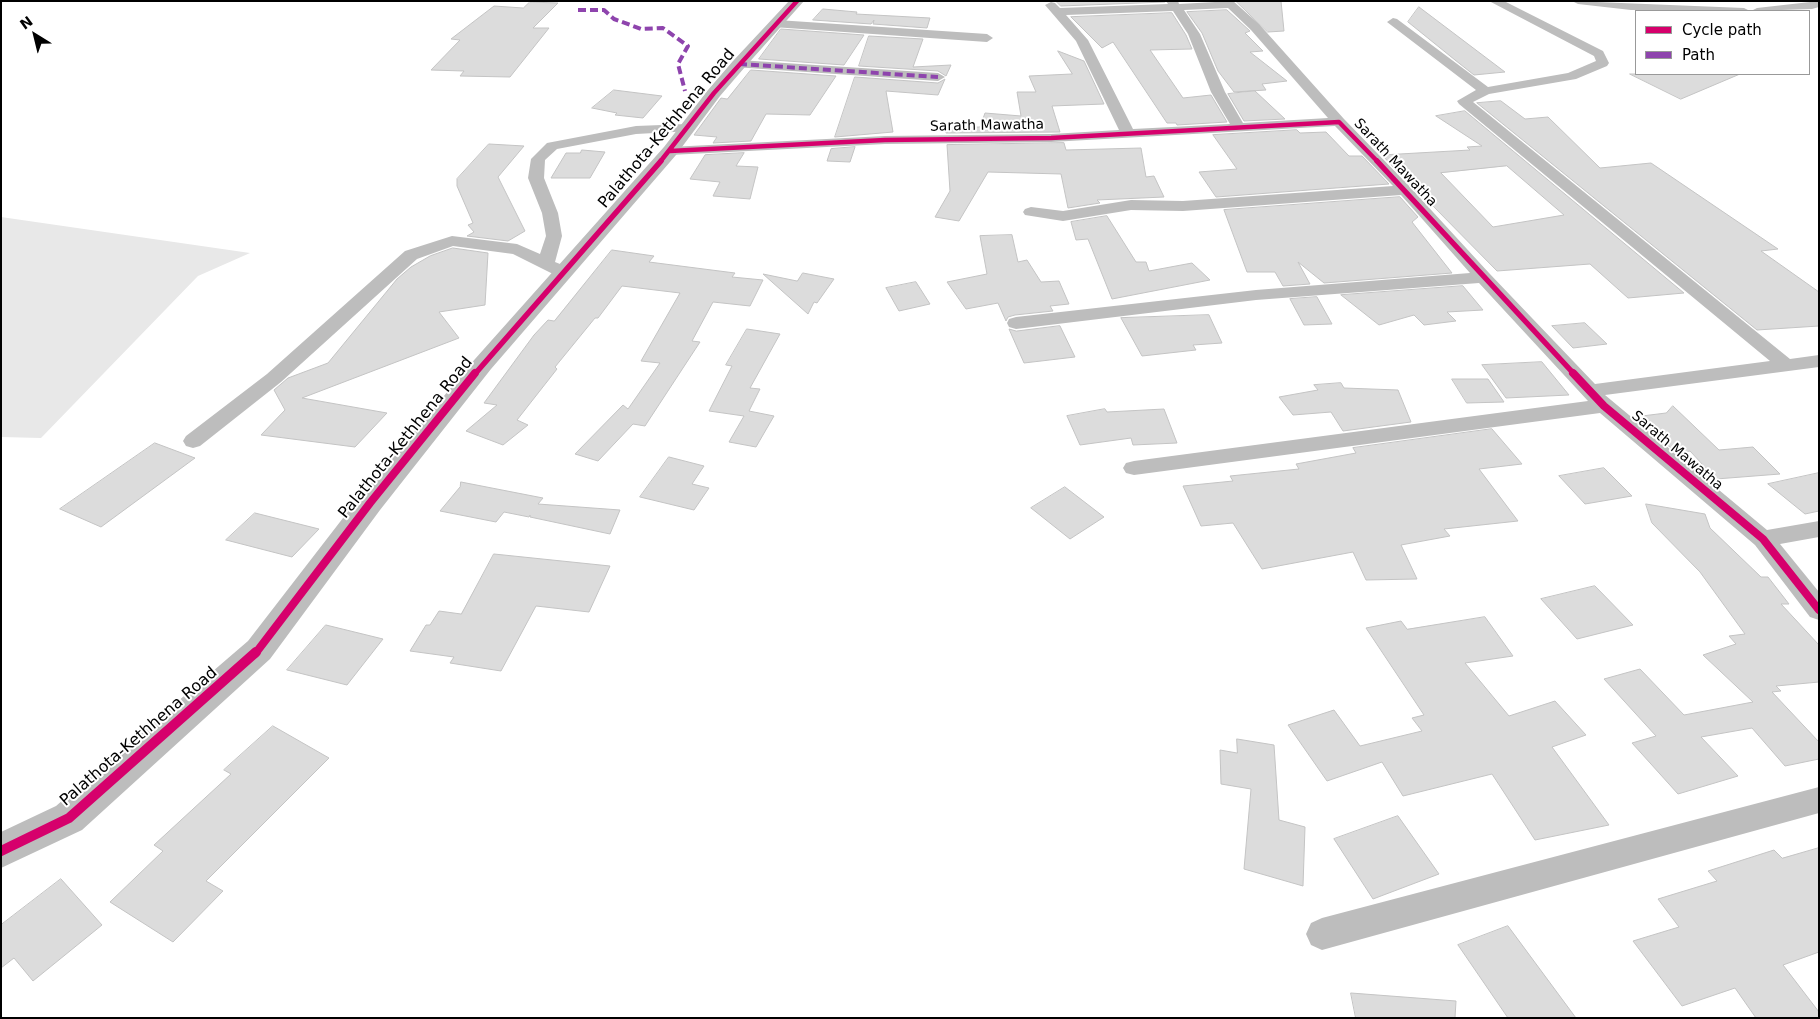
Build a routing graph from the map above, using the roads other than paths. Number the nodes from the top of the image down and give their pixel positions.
1 (797, 1) edge
2 (1048, 1) edge
3 (1495, 1) edge
4 (1578, 1) edge
5 (1819, 2) edge
6 (1227, 3) edge
7 (1174, 4) edge
8 (1716, 10) edge
9 (1768, 10) edge
10 (1058, 12) junction
11 (1393, 22) dead end
12 (777, 24) junction
13 (987, 38) dead end
14 (739, 64) junction
15 (938, 77) dead end
16 (1485, 92) junction
17 (1339, 122) junction
18 (686, 128) junction
19 (1239, 128) junction
20 (1128, 134) junction
21 (670, 151) junction
22 (1405, 190) junction
23 (1031, 212) dead end
24 (555, 268) junction
25 (1483, 277) junction
26 (1016, 323) dead end
27 (1819, 360) edge
28 (1786, 365) junction
29 (1597, 398) junction
30 (193, 441) dead end
31 (1134, 468) dead end
32 (1819, 529) edge
33 (1764, 540) junction
34 (1819, 610) edge
35 (1819, 800) edge
36 (1, 851) edge
37 (1322, 934) dead end

1 - 12 street, Palathota-Kethhena Road
2 - 10 street
3 - 16 street
4 - 8 street
5 - 9 street
6 - 7 street
6 - 17 street
7 - 10 street
7 - 19 street
10 - 20 street
11 - 16 street
12 - 13 street
12 - 14 street, Palathota-Kethhena Road
14 - 15 street
14 - 18 street, Palathota-Kethhena Road
16 - 28 street
17 - 19 street, Sarath Mawatha
17 - 22 street, Sarath Mawatha
18 - 21 street, Palathota-Kethhena Road
18 - 24 street
19 - 20 street, Sarath Mawatha
20 - 21 street, Sarath Mawatha
21 - 24 street, Palathota-Kethhena Road
22 - 23 street
22 - 25 street, Sarath Mawatha
24 - 30 street
24 - 36 street, Palathota-Kethhena Road
25 - 26 street
25 - 29 street, Sarath Mawatha
27 - 28 street
28 - 29 street
29 - 31 street
29 - 33 street, Sarath Mawatha
32 - 33 street
33 - 34 street, Sarath Mawatha
35 - 37 street

